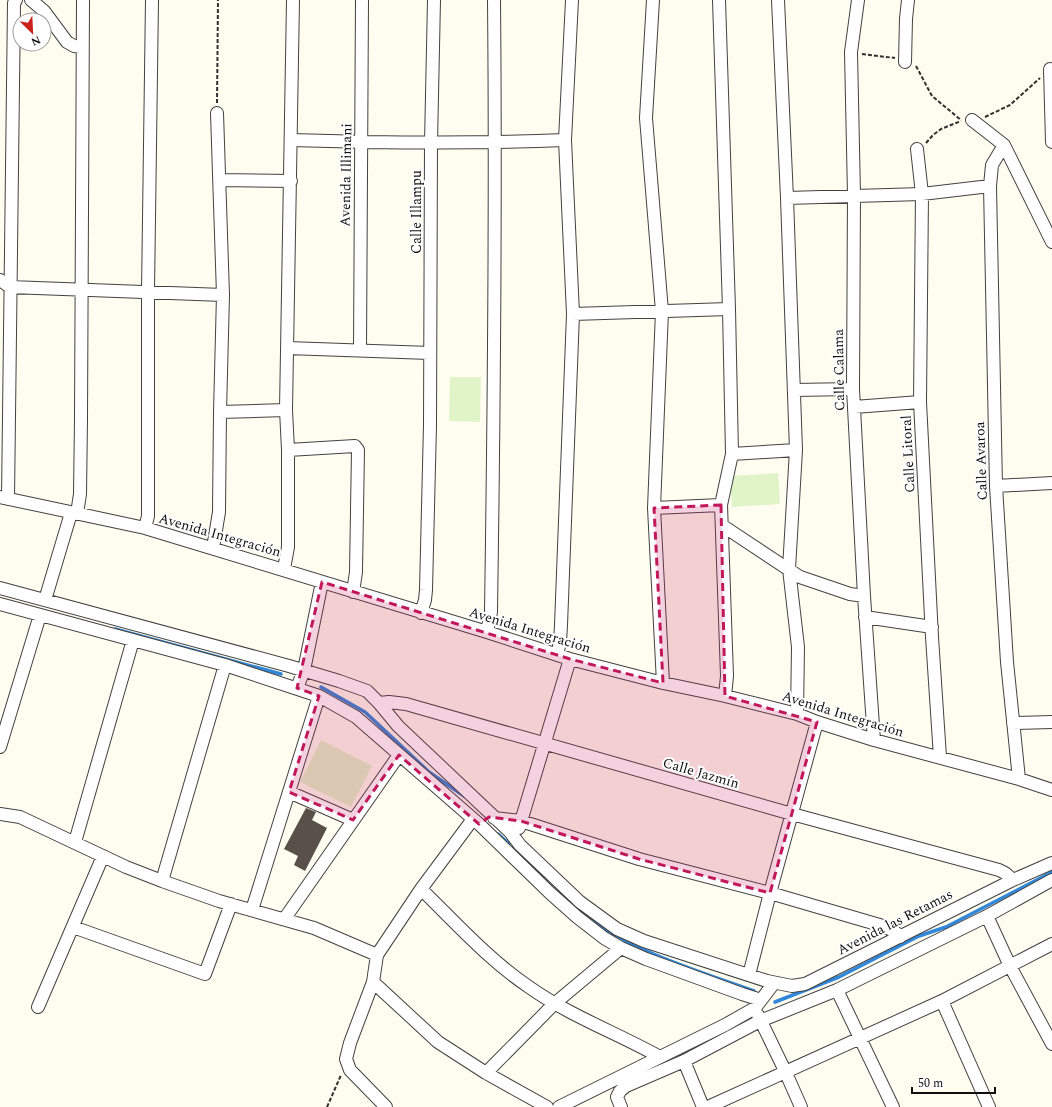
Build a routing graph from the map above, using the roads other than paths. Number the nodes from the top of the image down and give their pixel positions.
1 (16, 0) edge
2 (31, 0) edge
3 (82, 0) edge
4 (152, 0) edge
5 (293, 0) edge
6 (362, 0) edge
7 (434, 0) edge
8 (494, 0) edge
9 (572, 0) edge
10 (653, 0) edge
11 (719, 0) edge
12 (778, 0) edge
13 (858, 0) edge
14 (908, 0) edge
15 (82, 46) junction
16 (905, 62) road end
17 (1050, 69) road end
18 (217, 113) road end
19 (967, 120) road end
20 (291, 140) junction
21 (565, 140) junction
22 (362, 142) junction
23 (1052, 142) edge
24 (431, 143) junction
25 (496, 143) junction
26 (1004, 145) junction
27 (917, 149) road end
28 (219, 180) junction
29 (290, 181) junction
30 (990, 186) junction
31 (922, 194) junction
32 (854, 195) junction
33 (787, 198) junction
34 (1052, 242) edge
35 (0, 280) edge
36 (10, 287) junction
37 (82, 290) junction
38 (148, 292) junction
39 (223, 295) junction
40 (729, 309) junction
41 (662, 311) junction
42 (572, 314) junction
43 (287, 348) junction
44 (360, 350) junction
45 (430, 353) junction
46 (853, 389) junction
47 (794, 390) junction
48 (920, 402) junction
49 (854, 407) junction
50 (286, 410) junction
51 (220, 412) junction
52 (288, 450) junction
53 (796, 450) junction
54 (732, 454) junction
55 (1052, 483) edge
56 (996, 486) junction
57 (4, 498) edge
58 (721, 505) junction
59 (654, 508) junction
60 (74, 513) junction
61 (722, 526) junction
62 (145, 528) junction
63 (214, 548) junction
64 (284, 569) junction
65 (789, 569) junction
66 (322, 582) junction
67 (0, 588) edge
68 (353, 592) junction
69 (864, 596) junction
70 (45, 600) junction
71 (0, 604) edge
72 (421, 613) junction
73 (40, 615) junction
74 (865, 617) junction
75 (932, 627) junction
76 (487, 632) junction
77 (132, 640) junction
78 (557, 656) junction
79 (570, 659) junction
80 (225, 665) junction
81 (304, 670) junction
82 (663, 683) junction
83 (297, 688) junction
84 (319, 696) junction
85 (725, 696) junction
86 (379, 703) junction
87 (797, 714) junction
88 (5, 716) edge
89 (817, 722) junction
90 (1052, 722) edge
91 (1013, 723) junction
92 (874, 740) junction
93 (544, 744) junction
94 (0, 747) edge
95 (399, 754) junction
96 (940, 758) junction
97 (1019, 779) junction
98 (1052, 790) edge
99 (289, 792) junction
100 (0, 814) edge
101 (792, 814) junction
102 (496, 818) junction
103 (353, 820) junction
104 (522, 821) junction
105 (476, 822) junction
106 (515, 838) junction
107 (74, 842) junction
108 (103, 856) junction
109 (1052, 863) edge
110 (1012, 880) junction
111 (1052, 880) edge
112 (162, 881) junction
113 (421, 889) junction
114 (770, 893) junction
115 (231, 904) junction
116 (252, 910) junction
117 (987, 916) junction
118 (285, 918) junction
119 (73, 927) junction
120 (900, 937) junction
121 (1052, 944) edge
122 (621, 948) junction
123 (378, 955) junction
124 (1010, 966) junction
125 (749, 975) junction
126 (374, 982) junction
127 (774, 983) junction
128 (836, 990) junction
129 (942, 1001) junction
130 (554, 1004) junction
131 (758, 1004) junction
132 (38, 1007) dead end
133 (760, 1021) junction
134 (860, 1038) junction
135 (1052, 1044) edge
136 (660, 1057) junction
137 (684, 1060) junction
138 (486, 1073) junction
139 (786, 1073) junction
140 (386, 1107) edge
141 (547, 1107) edge
142 (559, 1107) edge
143 (621, 1107) edge
144 (703, 1107) edge
145 (708, 1107) edge
146 (801, 1107) edge
147 (893, 1107) edge
148 (989, 1107) edge

1 - 36 street
2 - 15 street
3 - 15 street
4 - 38 street
5 - 20 street
6 - 22 street, Avenida Illimani
7 - 24 street, Calle Illampu
8 - 25 street
9 - 21 street
10 - 41 street
11 - 40 street
12 - 33 street
13 - 32 street, Calle Calama
14 - 16 street
15 - 37 street
17 - 23 street
18 - 28 street
19 - 26 street
20 - 22 street
20 - 29 street
21 - 25 street
21 - 42 street
22 - 24 street
22 - 44 street, Avenida Illimani
24 - 25 street
24 - 45 street, Calle Illampu
25 - 76 street
26 - 30 street, Calle Avaroa
26 - 34 street
27 - 31 street, Calle Litoral
28 - 29 street
28 - 39 street
29 - 43 street
30 - 31 street
30 - 56 street, Calle Avaroa
31 - 32 street
31 - 48 street, Calle Litoral
32 - 33 street
32 - 46 street, Calle Calama
33 - 47 street
35 - 36 street
36 - 37 street
36 - 57 street
37 - 38 street
37 - 60 street
38 - 39 street
38 - 62 street
39 - 51 street
40 - 41 street
40 - 54 street
41 - 42 street
41 - 59 street
42 - 78 street
43 - 44 street
43 - 50 street
44 - 45 street
45 - 72 street, Calle Illampu
46 - 47 street
46 - 49 street, Calle Calama
47 - 53 street
48 - 49 street
48 - 75 street, Calle Litoral
49 - 69 street, Calle Calama
50 - 51 street
50 - 52 street
51 - 63 street
52 - 64 street
52 - 68 street
53 - 54 street
53 - 65 street
54 - 58 street
55 - 56 street
56 - 91 street, Calle Avaroa
57 - 60 street, Avenida Integración
58 - 59 street
58 - 61 street
59 - 82 street
60 - 62 street, Avenida Integración
60 - 70 street
61 - 65 street
61 - 85 street
62 - 63 street, Avenida Integración
63 - 64 street, Avenida Integración
64 - 66 street, Avenida Integración
65 - 69 street
65 - 87 street
66 - 68 street, Avenida Integración
66 - 81 street
67 - 70 street, Avenida las Retamas
68 - 72 street, Avenida Integración
69 - 74 street, Calle Calama
70 - 81 street, Avenida las Retamas
71 - 73 street
72 - 76 street, Avenida Integración
73 - 77 street
73 - 88 street
74 - 75 street
74 - 92 street, Calle Calama
75 - 96 street, Calle Litoral
76 - 78 street, Avenida Integración
77 - 80 street
77 - 107 street
78 - 79 street, Avenida Integración
79 - 82 street, Avenida Integración
79 - 93 street
80 - 83 street
80 - 112 street
81 - 83 street
81 - 86 street, Avenida las Retamas
82 - 85 street, Avenida Integración
83 - 84 street
84 - 95 street
84 - 99 street
85 - 87 street, Avenida Integración
86 - 93 street, Calle Jazmín
86 - 102 street, Avenida las Retamas
87 - 89 street, Avenida Integración
88 - 94 street
89 - 92 street, Avenida Integración
89 - 101 street
90 - 91 street
91 - 97 street, Calle Avaroa
92 - 96 street, Avenida Integración
93 - 101 street, Calle Jazmín
93 - 104 street
95 - 103 street
95 - 105 street
96 - 97 street, Avenida Integración
97 - 98 street, Avenida Integración
99 - 103 street
99 - 116 street
100 - 107 street
101 - 110 street, Calle Jazmín
101 - 114 street
102 - 104 street
102 - 105 street
102 - 106 street, Avenida las Retamas
103 - 118 street
104 - 106 street
104 - 114 street
105 - 113 street
105 - 122 street
106 - 125 street, Avenida las Retamas
107 - 108 street
108 - 112 street
108 - 119 street
109 - 110 street, Avenida las Retamas
110 - 120 street, Avenida las Retamas
111 - 117 street
112 - 115 street
113 - 123 street
113 - 130 street
114 - 120 street
114 - 125 street
115 - 116 street
115 - 119 street
116 - 118 street
117 - 124 street
117 - 128 street
118 - 123 street
119 - 132 street
120 - 127 street, Avenida las Retamas
121 - 124 street
122 - 130 street
122 - 131 street
123 - 126 street
124 - 129 street
124 - 135 street
125 - 127 street, Avenida las Retamas
126 - 138 street
126 - 140 street
127 - 131 street
128 - 133 street
128 - 134 street
129 - 134 street
129 - 148 street
130 - 136 street
130 - 138 street
131 - 133 street
131 - 136 street
133 - 137 street
133 - 139 street
134 - 139 street
134 - 147 street
136 - 142 street
137 - 143 street
137 - 144 street
138 - 141 street
139 - 145 street
139 - 146 street

